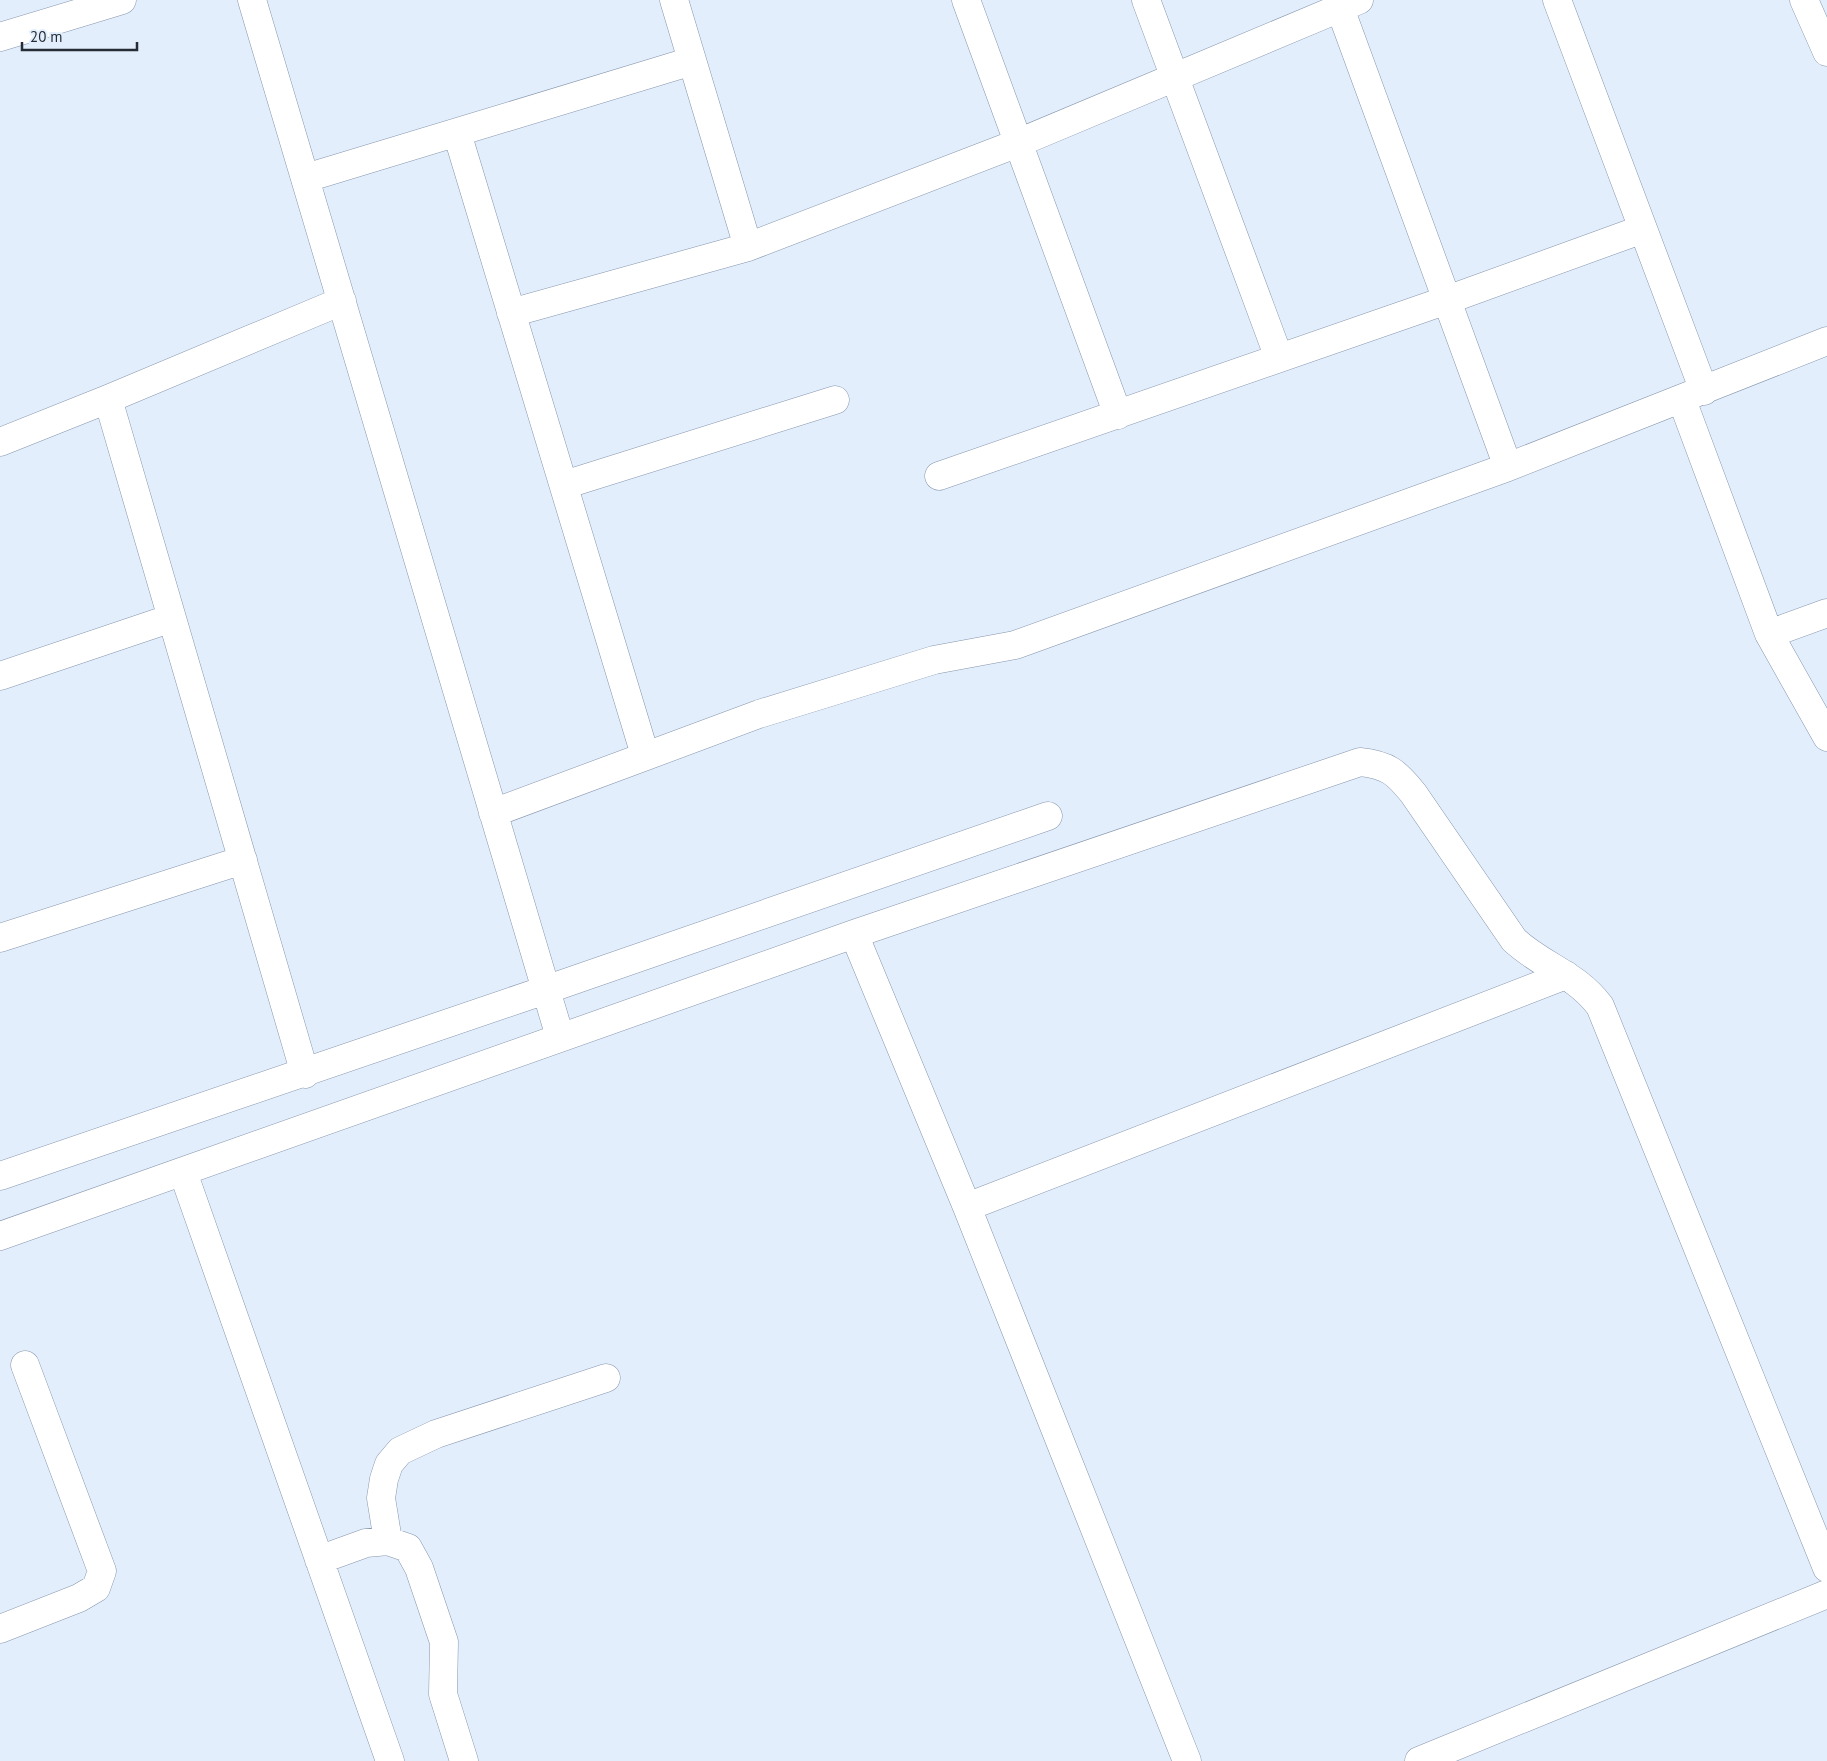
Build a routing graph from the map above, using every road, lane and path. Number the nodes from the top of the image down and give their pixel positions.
1 (122, 0) edge
2 (252, 0) edge
3 (674, 0) edge
4 (966, 0) edge
5 (1146, 0) edge
6 (1557, 0) edge
7 (1804, 0) edge
8 (1345, 3) edge
9 (0, 37) edge
10 (1827, 52) edge
11 (692, 61) junction
12 (1174, 79) junction
13 (458, 133) junction
14 (1018, 143) junction
15 (306, 178) junction
16 (1643, 229) junction
17 (748, 247) junction
18 (1447, 300) junction
19 (342, 301) junction
20 (511, 313) junction
21 (1827, 342) edge
22 (1279, 358) junction
23 (1693, 395) junction
24 (108, 399) junction
25 (835, 400) dead end
26 (1118, 415) junction
27 (0, 442) edge
28 (1508, 467) junction
29 (939, 476) dead end
30 (564, 485) junction
31 (1827, 614) edge
32 (172, 618) junction
33 (1769, 634) junction
34 (0, 676) edge
35 (1827, 737) edge
36 (645, 755) junction
37 (492, 813) junction
38 (1048, 816) dead end
39 (242, 860) junction
40 (854, 934) junction
41 (0, 938) edge
42 (1566, 975) junction
43 (544, 989) junction
44 (560, 1037) junction
45 (305, 1074) junction
46 (183, 1172) junction
47 (0, 1176) edge
48 (967, 1207) junction
49 (0, 1236) edge
50 (25, 1365) dead end
51 (606, 1378) dead end
52 (388, 1541) junction
53 (319, 1560) junction
54 (1827, 1568) edge
55 (1827, 1594) edge
56 (0, 1629) edge
57 (390, 1761) edge
58 (464, 1761) edge
59 (1187, 1761) edge
60 (1419, 1761) edge

1 - 9 street
2 - 15 street
3 - 11 street
4 - 14 street
5 - 12 street
6 - 16 street
7 - 10 street
8 - 12 street
8 - 18 street
11 - 13 street
11 - 17 street
12 - 14 street
12 - 22 street
13 - 15 street
13 - 20 street
14 - 17 street
14 - 26 street
15 - 19 street
16 - 18 street
16 - 23 street
17 - 20 street
18 - 22 street
18 - 28 street
19 - 24 street
19 - 37 street
20 - 30 street
21 - 23 street
22 - 26 street
23 - 28 street
23 - 33 street
24 - 27 street
24 - 32 street
25 - 30 street
26 - 29 street
28 - 36 street
30 - 36 street
31 - 33 street
32 - 34 street
32 - 39 street
33 - 35 street
36 - 37 street
37 - 43 street
38 - 43 street
39 - 41 street
39 - 45 street
40 - 42 street
40 - 44 street
40 - 48 street
42 - 48 street
42 - 54 street
43 - 44 street
43 - 45 street
44 - 46 street
45 - 47 street
46 - 49 street
46 - 53 street
48 - 59 street
50 - 56 street
51 - 52 street
52 - 53 street
52 - 58 street
53 - 57 street
55 - 60 street

